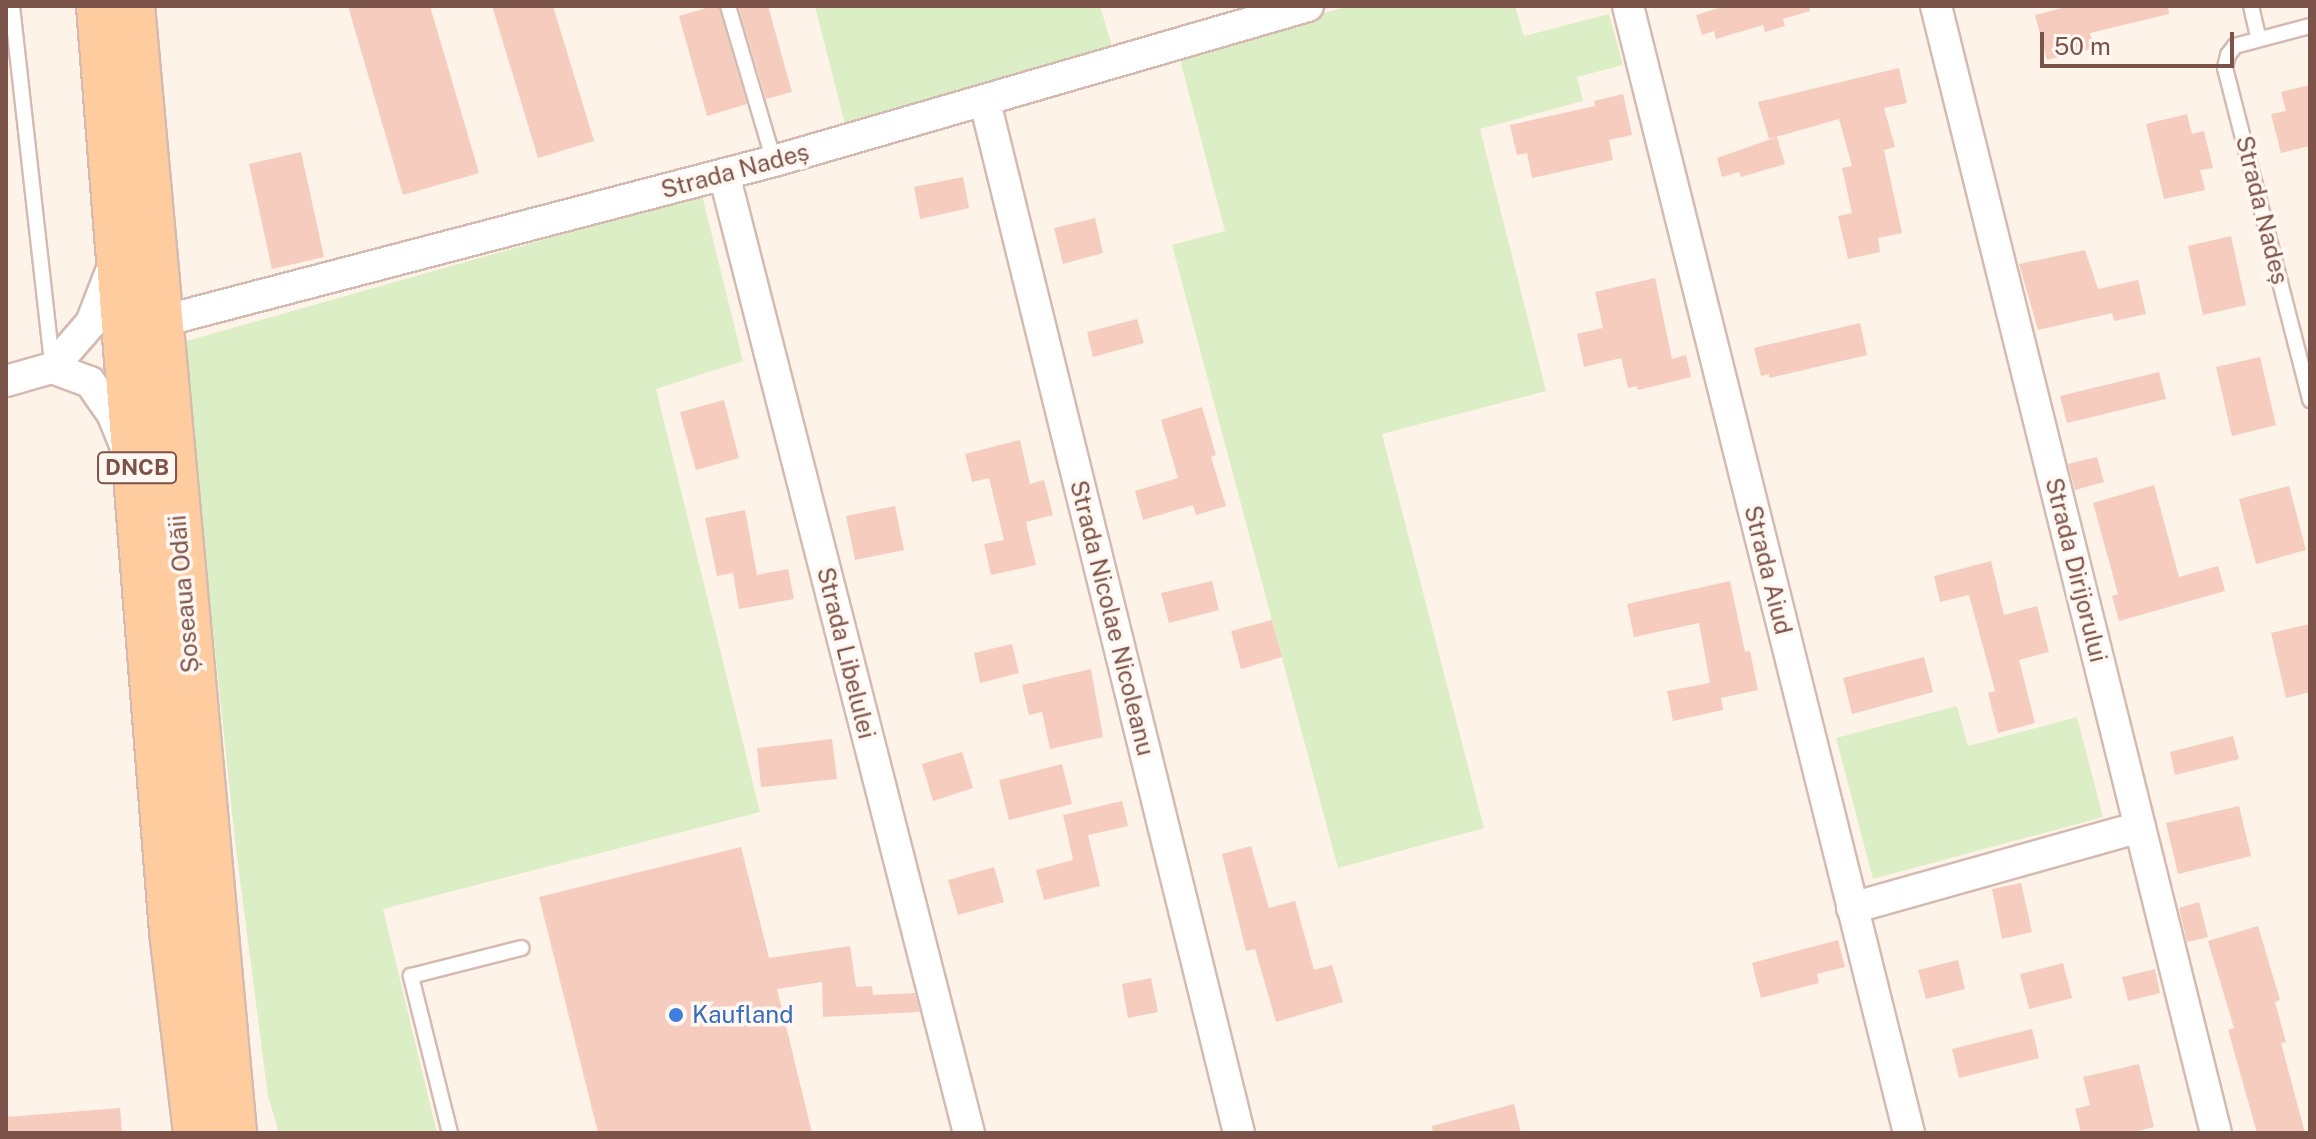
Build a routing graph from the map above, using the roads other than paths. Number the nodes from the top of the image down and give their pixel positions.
1 (12, 6) edge
2 (99, 6) edge
3 (132, 6) edge
4 (728, 6) edge
5 (1308, 6) edge
6 (1628, 6) edge
7 (1936, 6) edge
8 (2251, 6) edge
9 (1248, 14) edge
10 (2310, 26) edge
11 (2258, 37) junction
12 (985, 102) junction
13 (774, 161) junction
14 (724, 174) junction
15 (119, 248) junction
16 (159, 322) junction
17 (52, 368) junction
18 (6, 381) edge
19 (2310, 400) edge
20 (138, 482) junction
21 (2140, 827) junction
22 (1852, 908) junction
23 (193, 927) junction
24 (522, 948) dead end
25 (174, 1133) edge
26 (196, 1133) edge
27 (234, 1133) edge
28 (262, 1133) edge
29 (450, 1133) edge
30 (969, 1133) edge
31 (1239, 1133) edge
32 (1909, 1133) edge
33 (2216, 1133) edge

1 - 17 lane
2 - 15 main road, Șoseaua Odăii / DNCB
3 - 16 main road, Șoseaua Odăii / DNCB
4 - 13 lane
5 - 9 street, Strada Nadeș
6 - 22 street, Strada Aiud
7 - 21 street, Strada Dirijorului
8 - 11 lane
9 - 12 street, Strada Nadeș
10 - 11 lane, Strada Nadeș
11 - 19 lane, Strada Nadeș
12 - 13 street, Strada Nadeș
12 - 31 street, Strada Nicolae Nicoleanu
13 - 14 street, Strada Nadeș
14 - 16 street, Strada Nadeș
14 - 30 street, Strada Libelulei
15 - 17 street
15 - 20 main road, Șoseaua Odăii / DNCB
16 - 23 main road, Șoseaua Odăii / DNCB
17 - 18 street
17 - 20 street
20 - 23 main road, Șoseaua Odăii / DNCB
21 - 22 street
21 - 33 street, Strada Dirijorului
22 - 32 street, Strada Aiud
23 - 25 main road
23 - 26 main road, Șoseaua Odăii / DNCB
23 - 27 main road, Șoseaua Odăii / DNCB
23 - 28 main road
24 - 29 lane

